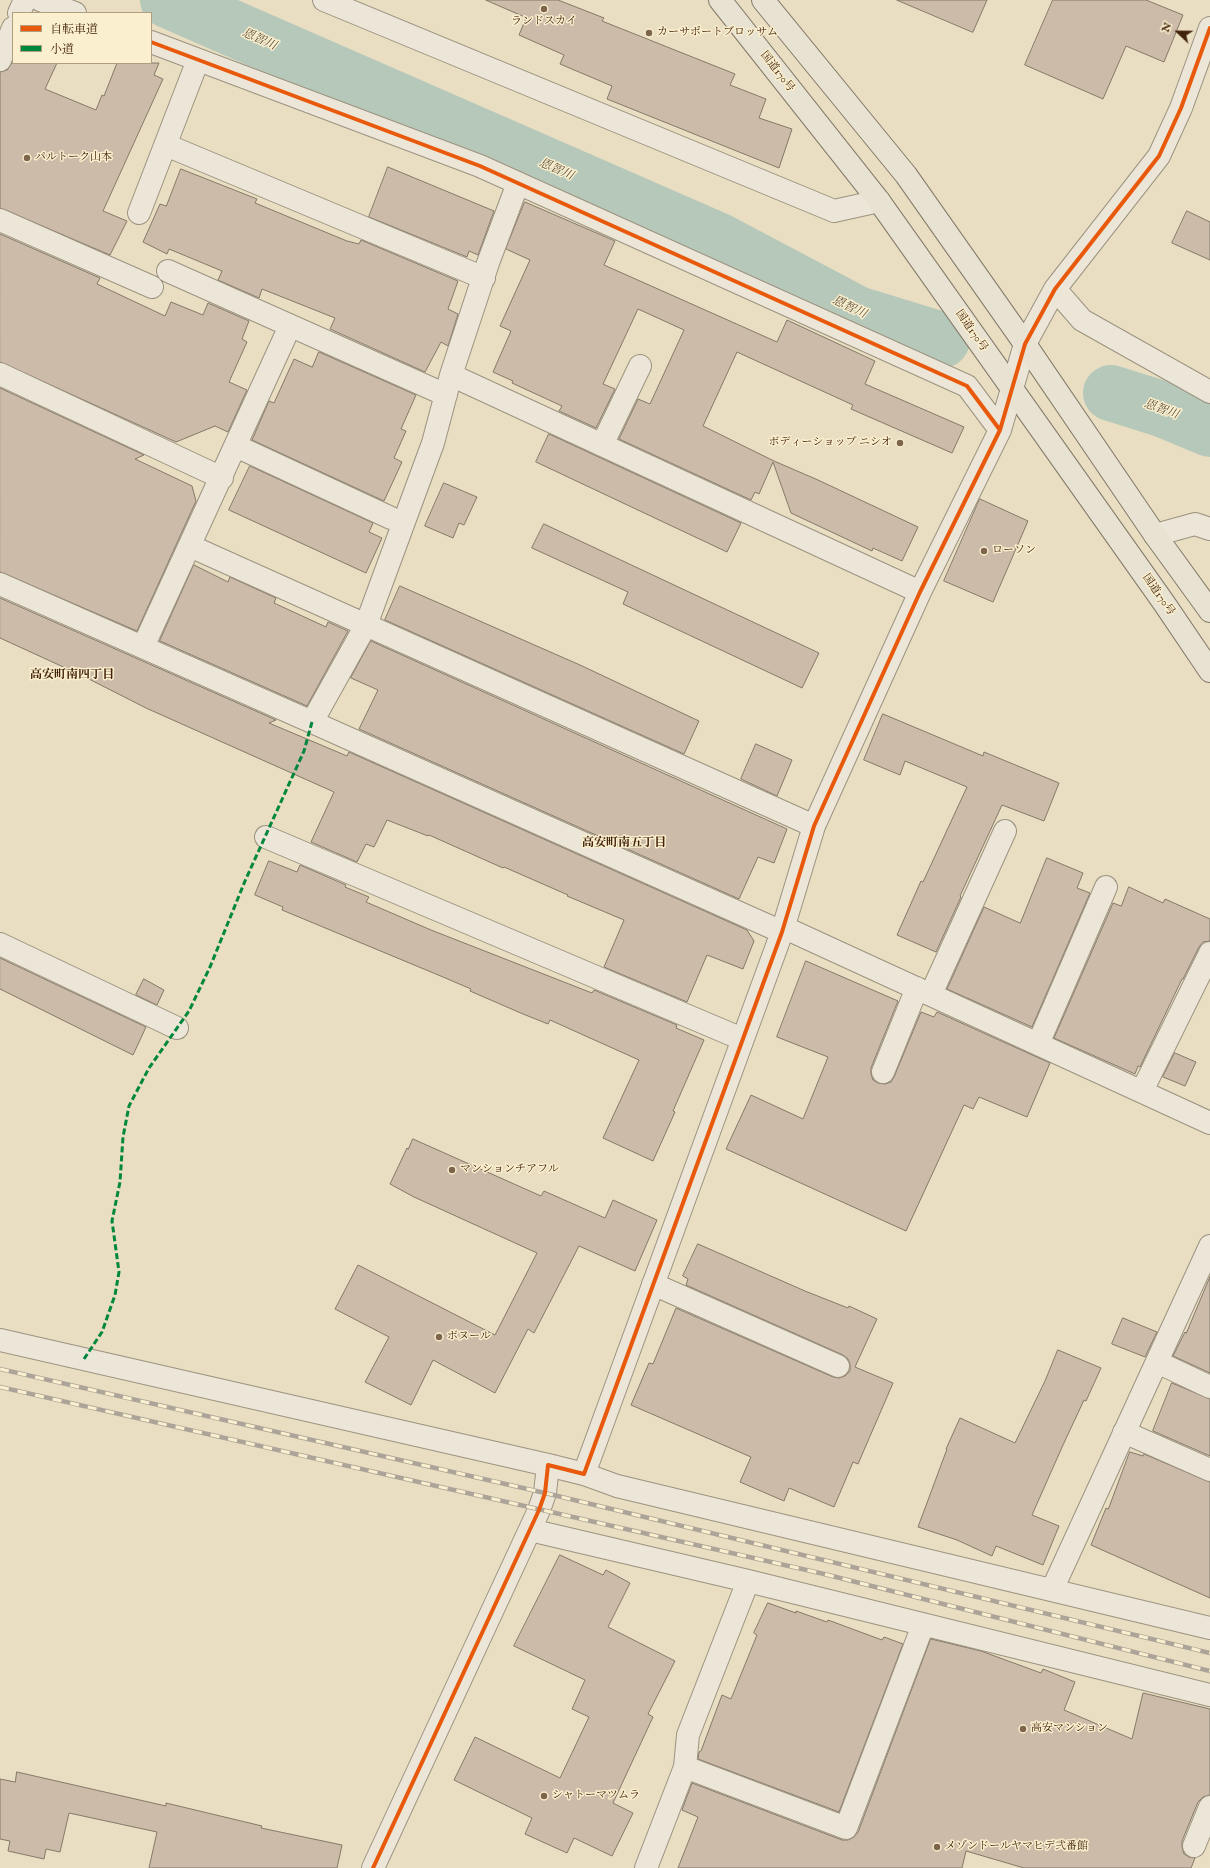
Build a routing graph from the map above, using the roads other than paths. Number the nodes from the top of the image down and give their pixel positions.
1 (25, 0) edge
2 (40, 0) edge
3 (324, 0) edge
4 (720, 0) edge
5 (763, 0) edge
6 (19, 12) edge
7 (72, 12) edge
8 (12, 30) edge
9 (1209, 36) edge
10 (152, 42) edge
11 (0, 60) edge
12 (198, 60) junction
13 (166, 145) junction
14 (518, 183) junction
15 (879, 201) junction
16 (139, 213) dead end
17 (0, 220) edge
18 (168, 271) dead end
19 (484, 278) junction
20 (152, 287) dead end
21 (1055, 289) junction
22 (290, 326) junction
23 (1029, 336) junction
24 (640, 366) dead end
25 (0, 374) edge
26 (449, 385) junction
27 (1012, 388) junction
28 (1210, 392) edge
29 (1000, 430) junction
30 (602, 445) junction
31 (236, 446) junction
32 (222, 478) junction
33 (391, 518) dead end
34 (1210, 529) edge
35 (1155, 535) junction
36 (190, 546) junction
37 (0, 584) edge
38 (920, 592) junction
39 (1210, 611) edge
40 (366, 625) junction
41 (143, 647) junction
42 (1210, 671) edge
43 (312, 722) junction
44 (814, 826) junction
45 (1005, 832) dead end
46 (266, 837) dead end
47 (1106, 887) dead end
48 (782, 929) junction
49 (0, 944) edge
50 (1210, 953) edge
51 (924, 991) junction
52 (177, 1028) dead end
53 (742, 1039) junction
54 (1038, 1044) junction
55 (883, 1072) dead end
56 (1142, 1092) junction
57 (1210, 1123) edge
58 (1210, 1246) edge
59 (653, 1284) junction
60 (0, 1340) edge
61 (1156, 1362) junction
62 (838, 1366) dead end
63 (1210, 1386) edge
64 (1124, 1432) junction
65 (548, 1464) junction
66 (1210, 1470) edge
67 (584, 1474) junction
68 (530, 1530) junction
69 (748, 1581) junction
70 (1052, 1590) junction
71 (923, 1624) junction
72 (1210, 1628) edge
73 (1210, 1695) edge
74 (685, 1767) junction
75 (1210, 1807) edge
76 (1194, 1846) dead end
77 (373, 1868) edge
78 (646, 1868) edge

1 - 6 street
2 - 7 street
3 - 15 street
4 - 15 highway, 国道170号
5 - 23 highway
8 - 11 street
9 - 21 street
10 - 12 street
12 - 13 street
12 - 14 street
13 - 16 street
13 - 19 street
14 - 19 street
14 - 29 street
15 - 27 highway, 国道170号
17 - 20 street
18 - 22 street
19 - 26 street
21 - 23 street
21 - 28 street
22 - 26 street
22 - 31 street
23 - 27 street
23 - 35 highway
24 - 30 street
25 - 32 street
26 - 30 street
26 - 40 street
27 - 29 street
27 - 42 highway, 国道170号
29 - 38 street
30 - 38 street
31 - 32 street
31 - 33 street
32 - 36 street
34 - 35 street
35 - 39 highway
36 - 40 street
36 - 41 street
37 - 41 street
38 - 44 street
40 - 43 street
40 - 44 street
41 - 43 street
43 - 48 street
44 - 48 street
45 - 51 street
46 - 53 street
47 - 54 street
48 - 51 street
48 - 53 street
49 - 52 street
50 - 56 street
51 - 54 street
51 - 55 street
53 - 59 street
54 - 56 street
56 - 57 street
58 - 61 street
59 - 62 street
59 - 67 street
60 - 65 street
61 - 63 street
61 - 64 street
64 - 66 street
64 - 70 street
65 - 67 street
65 - 68 street
67 - 70 street
68 - 69 street
68 - 77 street
69 - 71 street
69 - 74 street
70 - 72 street
71 - 73 street
71 - 74 street
74 - 78 street
75 - 76 street

